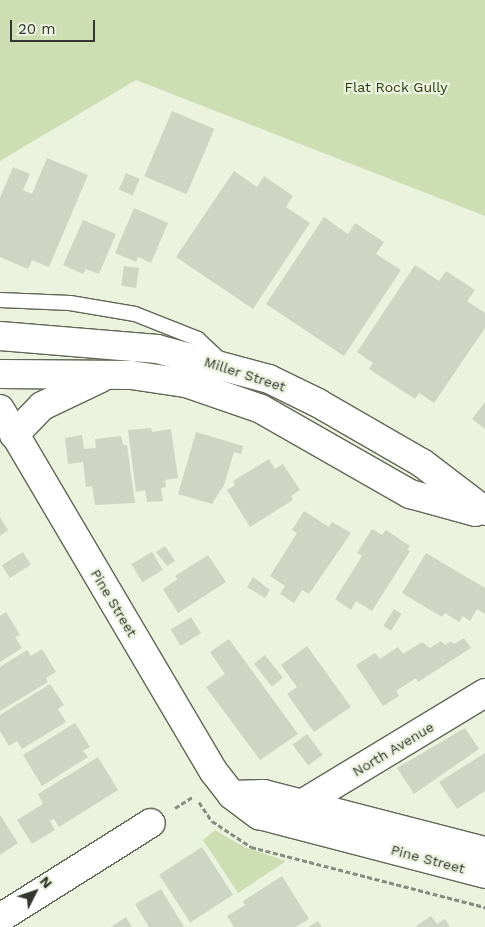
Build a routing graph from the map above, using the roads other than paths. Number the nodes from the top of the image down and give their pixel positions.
1 (0, 300) edge
2 (0, 336) edge
3 (226, 365) junction
4 (0, 374) edge
5 (107, 375) junction
6 (0, 408) edge
7 (14, 435) junction
8 (485, 513) edge
9 (485, 693) edge
10 (232, 795) junction
11 (300, 805) junction
12 (152, 824) dead end
13 (485, 851) edge
14 (485, 874) edge
15 (0, 918) edge

1 - 3 lane
2 - 3 street, Miller Street
3 - 8 street, Miller Street
4 - 5 street, Miller Street
5 - 7 street
5 - 8 street, Miller Street
6 - 7 street, Pine Street
7 - 10 street, Pine Street
9 - 11 street, North Avenue
10 - 11 street, Pine Street
10 - 14 street, Pine Street
11 - 13 street, Pine Street
12 - 15 street

